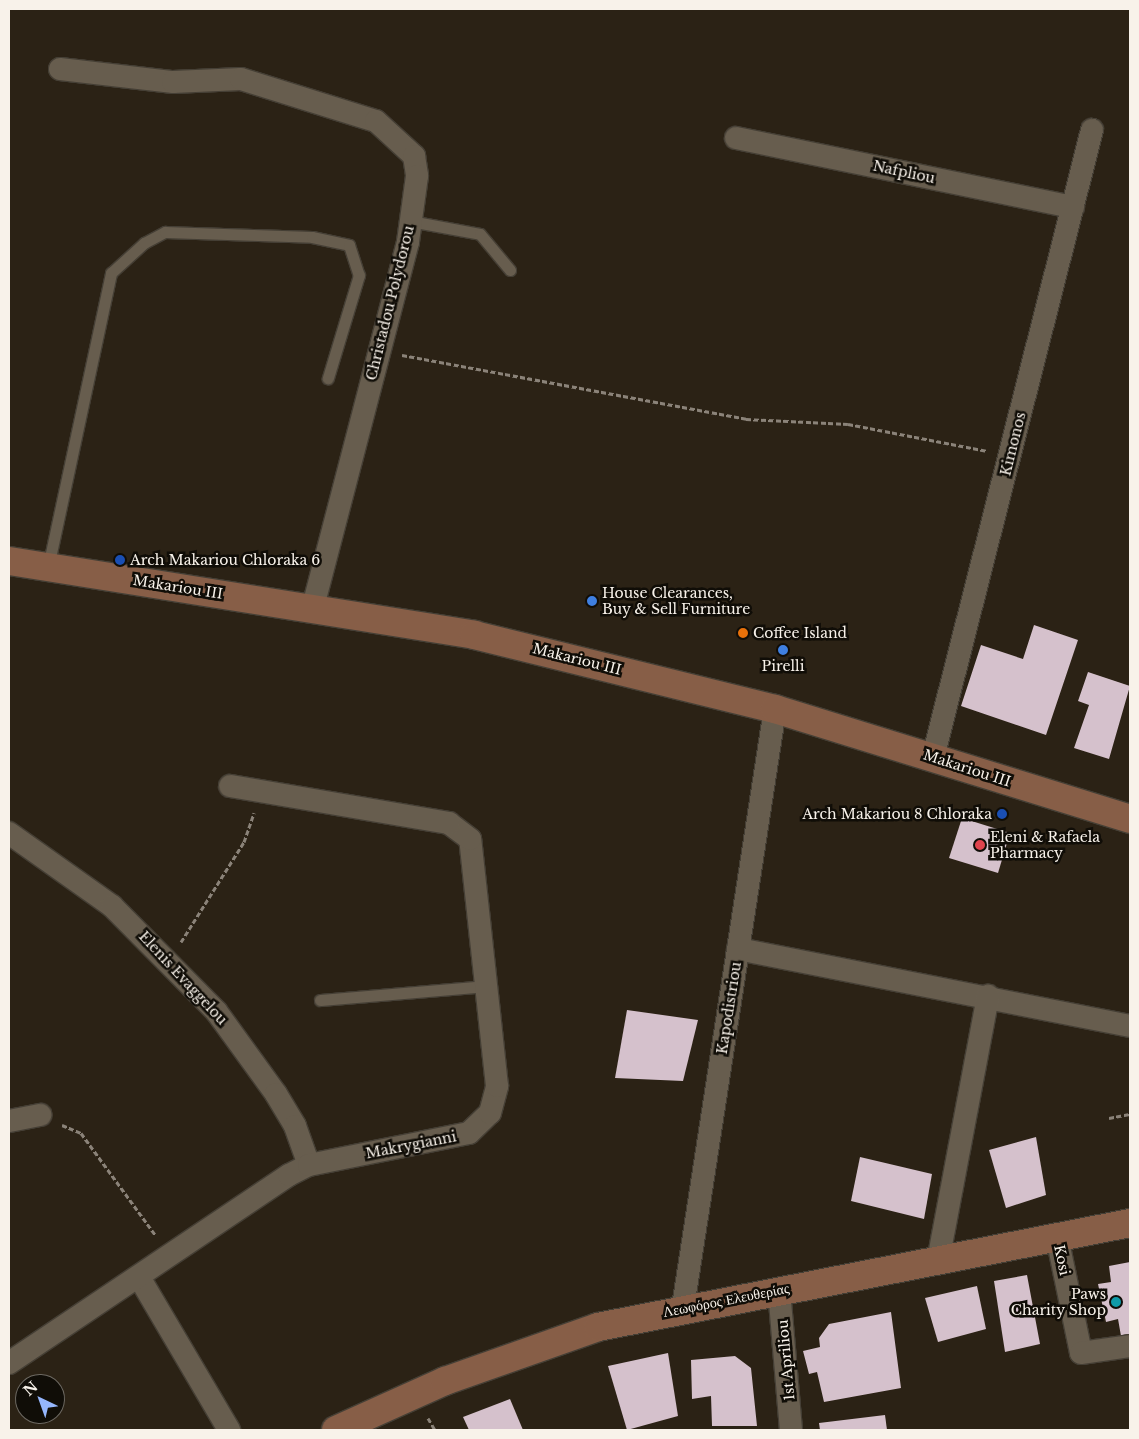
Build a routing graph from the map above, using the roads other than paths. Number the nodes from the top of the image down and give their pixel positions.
1 (60, 70) dead end
2 (1092, 130) dead end
3 (736, 138) dead end
4 (1073, 207) junction
5 (410, 221) junction
6 (510, 270) dead end
7 (328, 378) dead end
8 (9, 561) edge
9 (48, 567) junction
10 (314, 608) junction
11 (775, 709) junction
12 (933, 757) junction
13 (230, 786) dead end
14 (1129, 816) edge
15 (9, 834) edge
16 (738, 949) junction
17 (487, 986) junction
18 (988, 996) junction
19 (320, 1000) dead end
20 (1130, 1026) edge
21 (40, 1116) road end
22 (9, 1121) edge
23 (309, 1165) junction
24 (1130, 1223) edge
25 (1057, 1236) junction
26 (938, 1261) junction
27 (139, 1277) junction
28 (779, 1290) junction
29 (683, 1307) junction
30 (1130, 1346) edge
31 (9, 1363) edge
32 (229, 1430) edge
33 (336, 1430) edge
34 (791, 1430) edge

1 - 5 street, Christadou Polydorou
2 - 4 street, Kimonos
3 - 4 street, Nafpliou
4 - 12 street, Kimonos
5 - 6 lane
5 - 10 street, Christadou Polydorou
7 - 9 lane
8 - 9 main road, Makariou III
9 - 10 main road, Makariou III
10 - 11 main road, Makariou III
11 - 12 main road, Makariou III
11 - 16 street, Kapodistriou
12 - 14 main road, Makariou III
13 - 17 street, Makrygianni
15 - 23 street, Elenis Evaggelou
16 - 18 street
16 - 29 street, Kapodistriou
17 - 19 lane
17 - 23 street, Makrygianni
18 - 20 street
18 - 26 street
21 - 22 street
23 - 27 street, Makrygianni
24 - 25 main road, Λεωφόρος Ελευθερίας
25 - 26 main road, Λεωφόρος Ελευθερίας
25 - 30 street, Kosi
26 - 28 main road, Λεωφόρος Ελευθερίας
27 - 31 street, Makrygianni
27 - 32 street
28 - 29 main road, Λεωφόρος Ελευθερίας
28 - 34 street, 1st Apriliou
29 - 33 main road, Λεωφόρος Ελευθερίας

